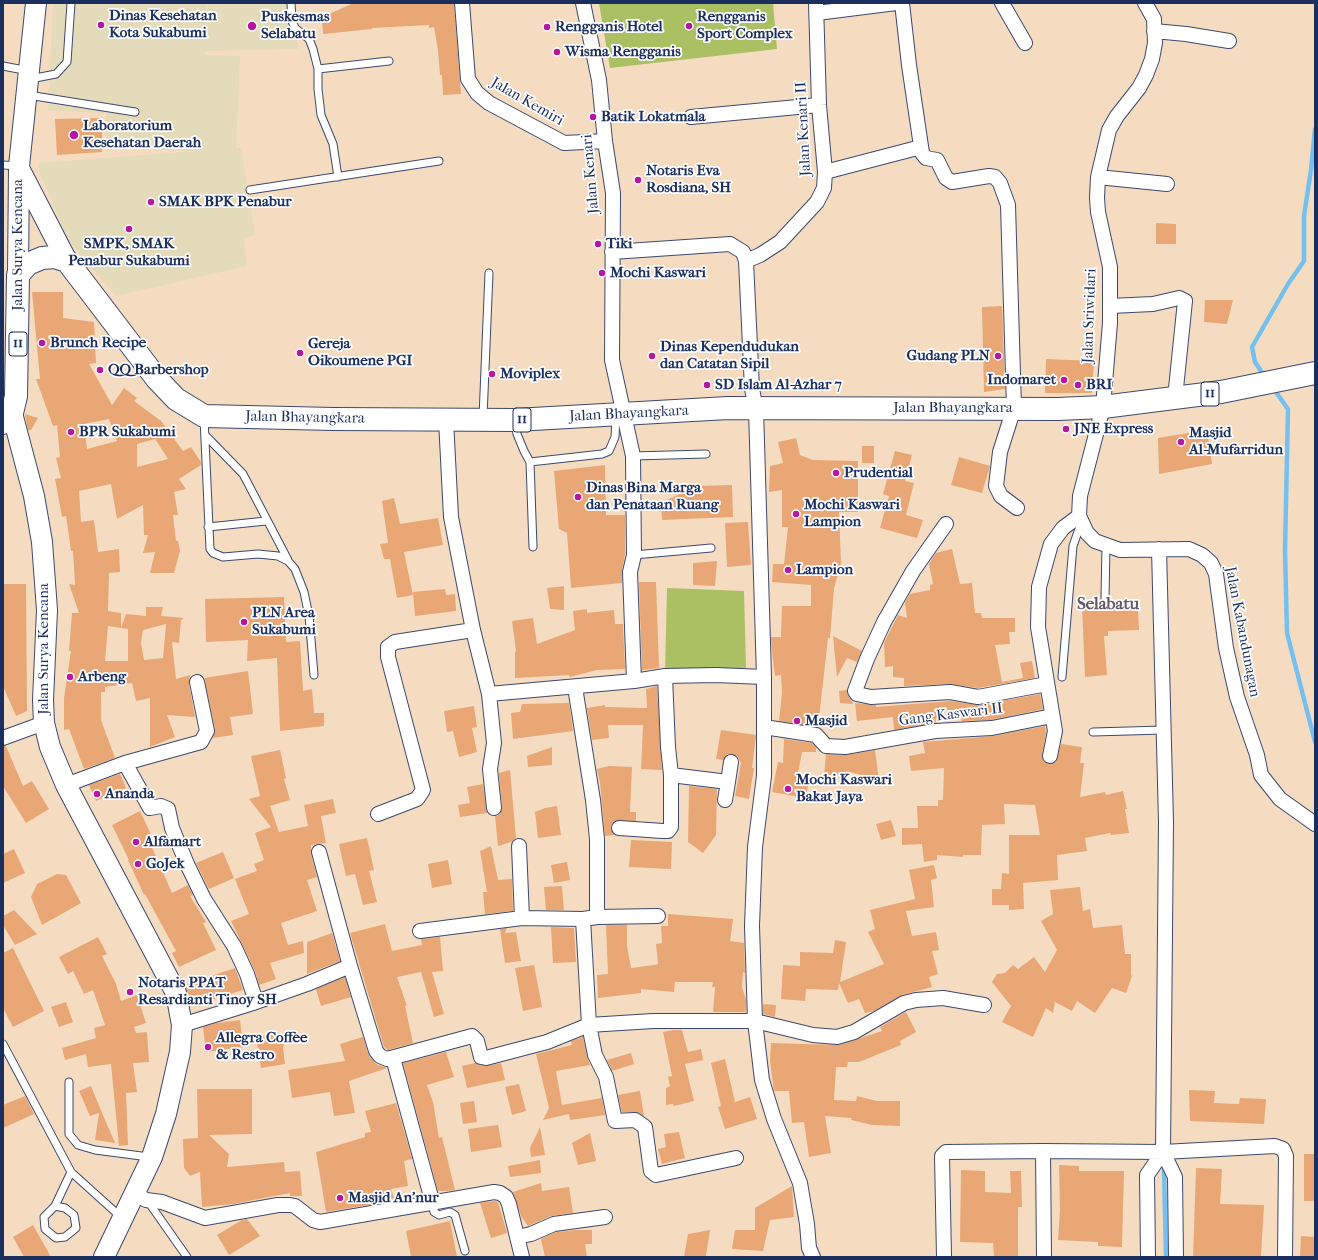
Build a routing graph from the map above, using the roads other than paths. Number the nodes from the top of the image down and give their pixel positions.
1 (36, 3) edge
2 (71, 3) edge
3 (291, 3) edge
4 (462, 3) edge
5 (583, 3) edge
6 (896, 3) edge
7 (902, 3) edge
8 (1002, 3) edge
9 (1145, 3) edge
10 (817, 8) edge
11 (1154, 31) junction
12 (1229, 41) dead end
13 (1025, 43) dead end
14 (389, 61) dead end
15 (3, 66) edge
16 (318, 70) junction
17 (28, 81) junction
18 (819, 105) junction
19 (135, 112) dead end
20 (691, 117) dead end
21 (605, 141) junction
22 (921, 147) junction
23 (439, 161) dead end
24 (11, 166) edge
25 (825, 172) junction
26 (338, 177) junction
27 (1098, 177) junction
28 (1168, 184) dead end
29 (250, 190) dead end
30 (612, 252) junction
31 (67, 261) junction
32 (746, 261) junction
33 (489, 273) dead end
34 (18, 275) junction
35 (1110, 306) junction
36 (1315, 373) edge
37 (1175, 398) junction
38 (1103, 407) junction
39 (1014, 408) junction
40 (756, 409) junction
41 (620, 415) junction
42 (7, 418) edge
43 (446, 420) junction
44 (483, 420) junction
45 (515, 420) junction
46 (205, 425) junction
47 (706, 454) dead end
48 (633, 456) junction
49 (530, 462) junction
50 (1017, 508) dead end
51 (1080, 519) junction
52 (266, 521) junction
53 (946, 524) dead end
54 (208, 527) junction
55 (1106, 545) junction
56 (533, 547) dead end
57 (711, 548) dead end
58 (1160, 549) junction
59 (634, 556) junction
60 (288, 561) junction
61 (1105, 599) dead end
62 (473, 630) junction
63 (314, 674) dead end
64 (665, 676) junction
65 (764, 677) junction
66 (1062, 677) dead end
67 (634, 681) junction
68 (197, 682) dead end
69 (1047, 684) junction
70 (575, 687) junction
71 (489, 694) junction
72 (1052, 716) junction
73 (44, 723) junction
74 (764, 728) junction
75 (1164, 730) junction
76 (1093, 732) dead end
77 (3, 738) edge
78 (1050, 756) dead end
79 (731, 762) dead end
80 (125, 763) junction
81 (671, 775) junction
82 (728, 782) junction
83 (66, 785) junction
84 (725, 800) dead end
85 (494, 808) dead end
86 (378, 814) dead end
87 (1315, 824) edge
88 (619, 828) dead end
89 (519, 846) dead end
90 (319, 852) dead end
91 (658, 916) dead end
92 (597, 917) junction
93 (522, 918) junction
94 (583, 919) junction
95 (420, 931) dead end
96 (350, 966) junction
97 (256, 1002) junction
98 (984, 1005) dead end
99 (754, 1021) junction
100 (182, 1025) junction
101 (589, 1025) junction
102 (3, 1044) edge
103 (393, 1058) junction
104 (69, 1082) dead end
105 (1043, 1150) junction
106 (1163, 1152) junction
107 (152, 1157) junction
108 (736, 1158) dead end
109 (71, 1172) junction
110 (141, 1197) junction
111 (433, 1204) junction
112 (55, 1206) junction
113 (605, 1217) dead end
114 (123, 1218) junction
115 (517, 1238) junction
116 (465, 1251) dead end
117 (104, 1257) edge
118 (188, 1257) edge
119 (522, 1257) edge
120 (813, 1257) edge
121 (944, 1257) edge
122 (1044, 1257) edge
123 (1148, 1257) edge
124 (1176, 1257) edge
125 (1286, 1257) edge

1 - 17 street, Jalan Surya Kencana
2 - 17 lane
3 - 16 lane
4 - 21 street, Jalan Kemiri
5 - 21 street, Jalan Kenari
6 - 10 street
7 - 22 street
8 - 13 street
9 - 11 street, Jalan Sriwidari
10 - 18 street, Jalan Kenari II
11 - 12 street
11 - 27 street, Jalan Sriwidari
14 - 16 lane
15 - 17 lane
16 - 26 lane
17 - 19 lane
17 - 24 street, Jalan Surya Kencana
18 - 20 street
18 - 25 street, Jalan Kenari II
21 - 30 street, Jalan Kenari
22 - 25 street
22 - 39 street
23 - 26 lane
24 - 31 street, Jalan Surya Kencana
24 - 34 street, Jalan Surya Kencana
25 - 32 street, Jalan Kenari II
26 - 29 lane
27 - 28 street
27 - 35 street, Jalan Sriwidari
30 - 32 street
30 - 41 street, Jalan Kenari
31 - 34 highway
31 - 46 highway
32 - 40 street
33 - 44 lane
34 - 42 highway, Jalan Surya Kencana / 11
35 - 37 street
35 - 38 street, Jalan Sriwidari
36 - 37 highway, Jalan Bhayangkara / 11
37 - 38 highway, Jalan Bhayangkara / 11
38 - 39 highway, Jalan Bhayangkara / 11
38 - 51 street
39 - 40 highway, Jalan Bhayangkara / 11
39 - 50 street
40 - 41 highway, Jalan Bhayangkara / 11
40 - 65 street
41 - 45 highway, Jalan Bhayangkara / 11
41 - 48 street, Jalan Kenari
41 - 49 lane
42 - 73 street, Jalan Surya Kencana
43 - 44 highway, Jalan Bhayangkara / 11
43 - 46 highway, Jalan Bhayangkara / 11
43 - 62 street
44 - 45 highway, Jalan Bhayangkara / 11
45 - 49 lane
46 - 52 lane
46 - 54 lane
47 - 48 lane
48 - 59 street, Jalan Kenari
49 - 56 lane
51 - 55 street, Jalan Kabandunagan
51 - 66 lane
51 - 69 street
52 - 54 lane
52 - 60 lane
53 - 69 street
54 - 60 lane
55 - 58 street, Jalan Kabandunagan
55 - 61 lane
57 - 59 lane
58 - 75 street
58 - 87 street, Jalan Kabandunagan
59 - 67 street, Jalan Kenari
60 - 63 lane
62 - 71 street
62 - 86 street
64 - 65 street
64 - 67 street
64 - 81 street
65 - 74 street
67 - 70 street
68 - 80 street
69 - 72 street
70 - 71 street
70 - 92 street
71 - 85 street
72 - 74 street, Gang Kaswari II
72 - 78 street
73 - 77 street
73 - 83 street, Jalan Surya Kencana
74 - 99 street
75 - 76 lane
75 - 106 street
79 - 82 street
80 - 83 street
80 - 97 street
81 - 82 street
81 - 88 street
82 - 84 street
83 - 100 street, Jalan Surya Kencana
89 - 93 street
90 - 96 street
91 - 92 street
92 - 94 street
93 - 94 street
93 - 95 street
94 - 101 street
96 - 97 street
96 - 103 street
97 - 100 street
98 - 99 street
99 - 101 street
99 - 120 street
100 - 107 street, Jalan Surya Kencana
101 - 103 street
101 - 108 street
102 - 109 lane
103 - 111 street
104 - 107 lane
105 - 106 street
105 - 121 street
105 - 122 street
106 - 123 street
106 - 124 street
106 - 125 street
107 - 110 street, Jalan Surya Kencana
109 - 112 lane
109 - 114 lane
110 - 111 street
110 - 114 street, Jalan Surya Kencana
110 - 118 lane
111 - 115 street
111 - 116 lane
112 - 112 lane
113 - 115 street
114 - 117 street, Jalan Surya Kencana
115 - 119 street

